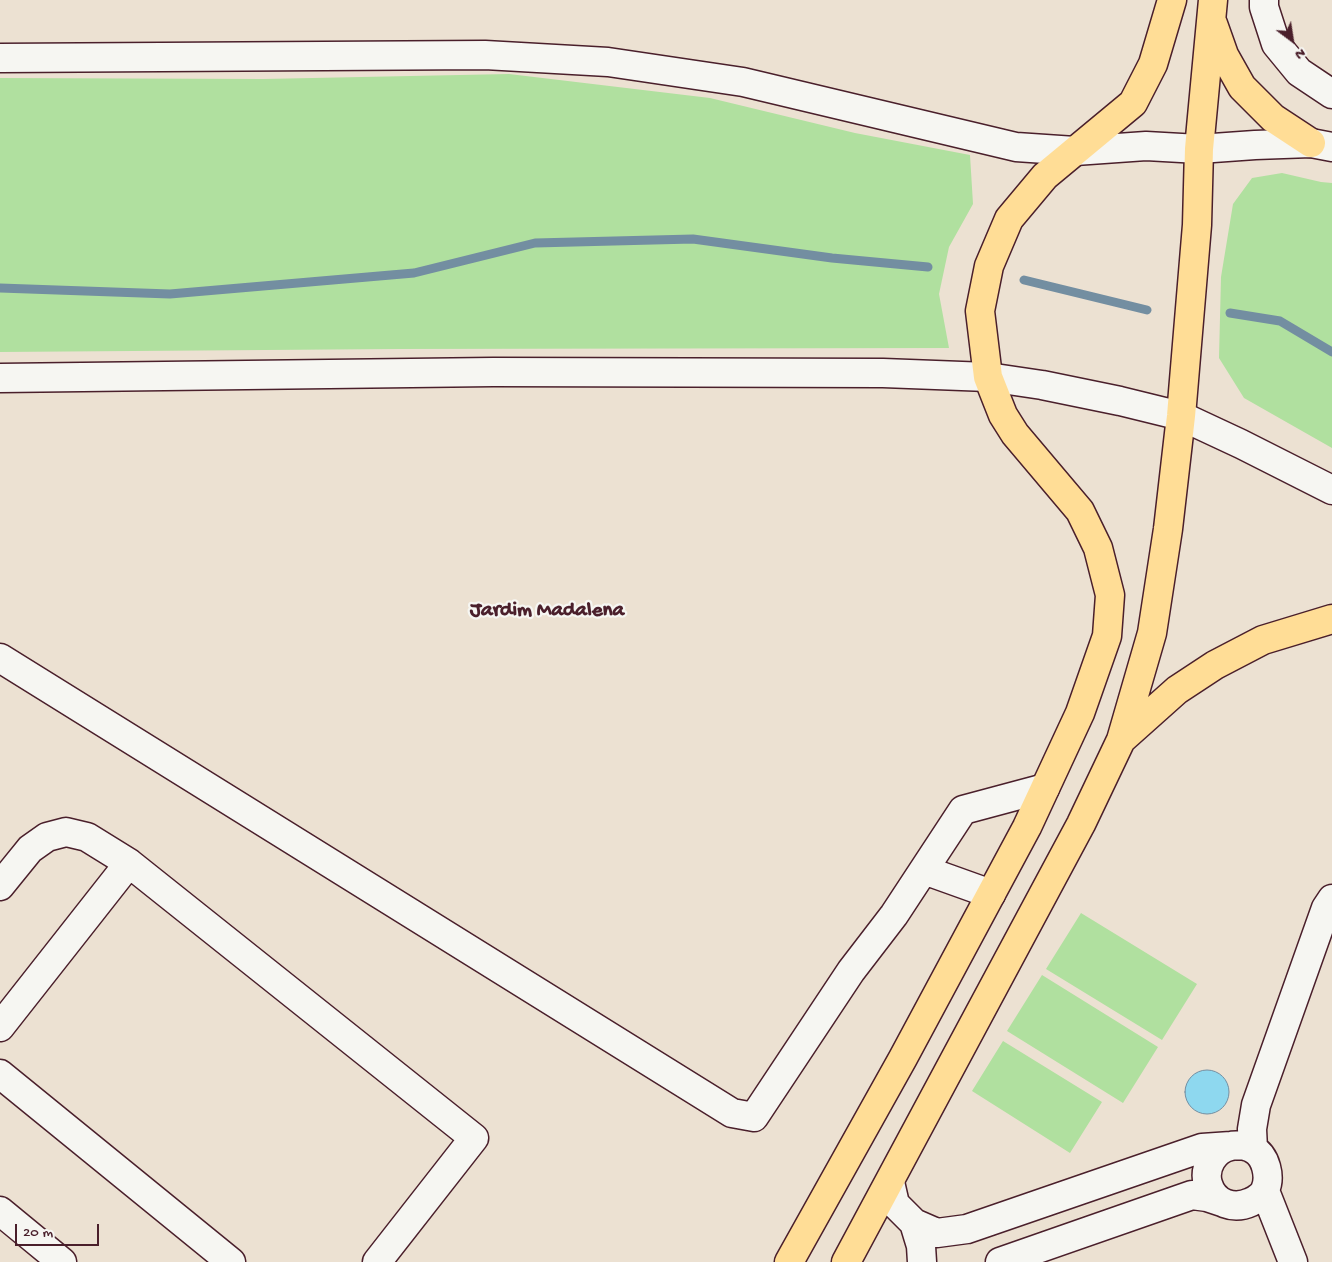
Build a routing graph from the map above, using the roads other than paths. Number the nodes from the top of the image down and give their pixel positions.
1 (1172, 0) edge
2 (1264, 0) edge
3 (1212, 8) edge
4 (0, 58) edge
5 (1332, 94) edge
6 (1321, 145) edge
7 (1199, 149) junction
8 (1075, 151) junction
9 (988, 377) junction
10 (0, 378) edge
11 (1181, 416) junction
12 (1332, 490) edge
13 (1332, 619) edge
14 (0, 658) edge
15 (1121, 740) junction
16 (1045, 788) junction
17 (129, 863) junction
18 (924, 870) junction
19 (0, 886) edge
20 (991, 894) junction
21 (1332, 899) edge
22 (0, 1027) edge
23 (0, 1074) edge
24 (1242, 1147) junction
25 (890, 1182) junction
26 (1265, 1191) junction
27 (1222, 1202) junction
28 (0, 1211) edge
29 (914, 1223) junction
30 (62, 1262) edge
31 (232, 1262) edge
32 (377, 1262) edge
33 (789, 1262) edge
34 (846, 1262) edge
35 (922, 1262) edge
36 (1000, 1262) edge
37 (1293, 1262) edge

1 - 8 main road
2 - 5 street
3 - 6 main road
3 - 7 main road
4 - 8 street
6 - 7 street
7 - 8 street
7 - 11 main road
8 - 9 main road
9 - 10 street
9 - 11 street
9 - 16 main road
11 - 12 street
11 - 15 main road
13 - 15 main road
14 - 18 street
15 - 25 main road
16 - 18 street
16 - 20 main road
17 - 19 street
17 - 22 street
17 - 32 street
18 - 20 street
20 - 33 main road
21 - 24 street
23 - 31 street
24 - 26 street
24 - 27 street
24 - 29 street
25 - 29 street
25 - 34 main road
26 - 27 street
26 - 37 street
27 - 36 street
28 - 30 street
29 - 35 street

